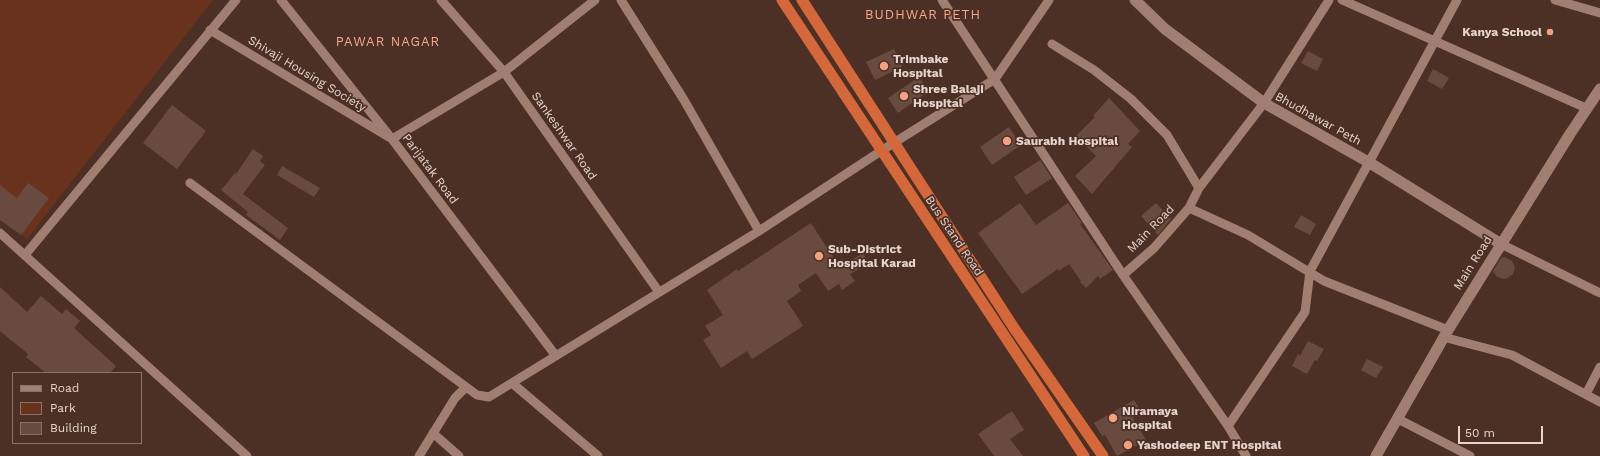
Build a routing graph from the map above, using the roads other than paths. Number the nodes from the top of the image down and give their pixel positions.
1 (236, 0) edge
2 (281, 0) edge
3 (441, 0) edge
4 (595, 0) edge
5 (621, 0) edge
6 (782, 0) edge
7 (802, 0) edge
8 (942, 0) edge
9 (1048, 0) edge
10 (1135, 0) edge
11 (1329, 0) edge
12 (1342, 0) edge
13 (1457, 0) edge
14 (1555, 0) edge
15 (1600, 13) edge
16 (210, 30) junction
17 (1434, 41) junction
18 (1052, 44) dead end
19 (504, 72) junction
20 (995, 79) junction
21 (1600, 89) edge
22 (1264, 103) junction
23 (1586, 108) junction
24 (392, 139) junction
25 (894, 143) junction
26 (881, 150) junction
27 (1370, 163) junction
28 (190, 183) dead end
29 (1199, 188) junction
30 (1189, 208) junction
31 (759, 231) junction
32 (0, 233) edge
33 (1501, 244) junction
34 (25, 255) junction
35 (1310, 271) junction
36 (1123, 275) junction
37 (659, 292) junction
38 (1600, 293) edge
39 (1445, 333) junction
40 (556, 356) junction
41 (1600, 367) edge
42 (512, 383) junction
43 (466, 387) junction
44 (1586, 394) junction
45 (1600, 402) edge
46 (1398, 419) junction
47 (1228, 426) junction
48 (433, 433) junction
49 (1081, 452) edge
50 (246, 456) edge
51 (419, 456) edge
52 (459, 456) edge
53 (598, 456) edge
54 (1103, 456) edge
55 (1246, 456) edge
56 (1376, 456) edge
57 (1470, 456) edge

1 - 16 street
2 - 24 street, Parijatak Road
3 - 19 street, Sankeshwar Road
4 - 19 street
5 - 31 street
6 - 26 highway, Bus Stand Road
7 - 25 highway
8 - 20 street
9 - 20 street
10 - 22 street, Bhudhawar Peth
11 - 22 street, Main Road
12 - 17 street
13 - 17 street
14 - 15 street
16 - 24 street, Shivaji Housing Society
16 - 34 street
17 - 23 street
17 - 27 street
18 - 29 street
19 - 24 street
19 - 37 street, Sankeshwar Road
20 - 25 street
20 - 36 street
21 - 23 street, Main Road
22 - 27 street, Bhudhawar Peth
22 - 29 street, Main Road
23 - 33 street, Main Road
24 - 40 street, Parijatak Road
25 - 26 street
25 - 54 highway
26 - 31 street
26 - 49 highway, Bus Stand Road
27 - 33 street, Bhudhawar Peth
27 - 35 street
28 - 43 street
29 - 30 street, Main Road
30 - 35 street
30 - 36 street, Main Road
31 - 37 street
32 - 34 street
33 - 38 street
33 - 39 street, Main Road
34 - 50 street
35 - 39 street
35 - 47 street
36 - 47 street
37 - 40 street
39 - 44 street
39 - 46 street, Main Road
40 - 42 street
41 - 44 street
42 - 43 street
42 - 53 street
43 - 48 street
44 - 45 street
46 - 56 street, Main Road
46 - 57 street
47 - 55 street
48 - 51 street
48 - 52 street

